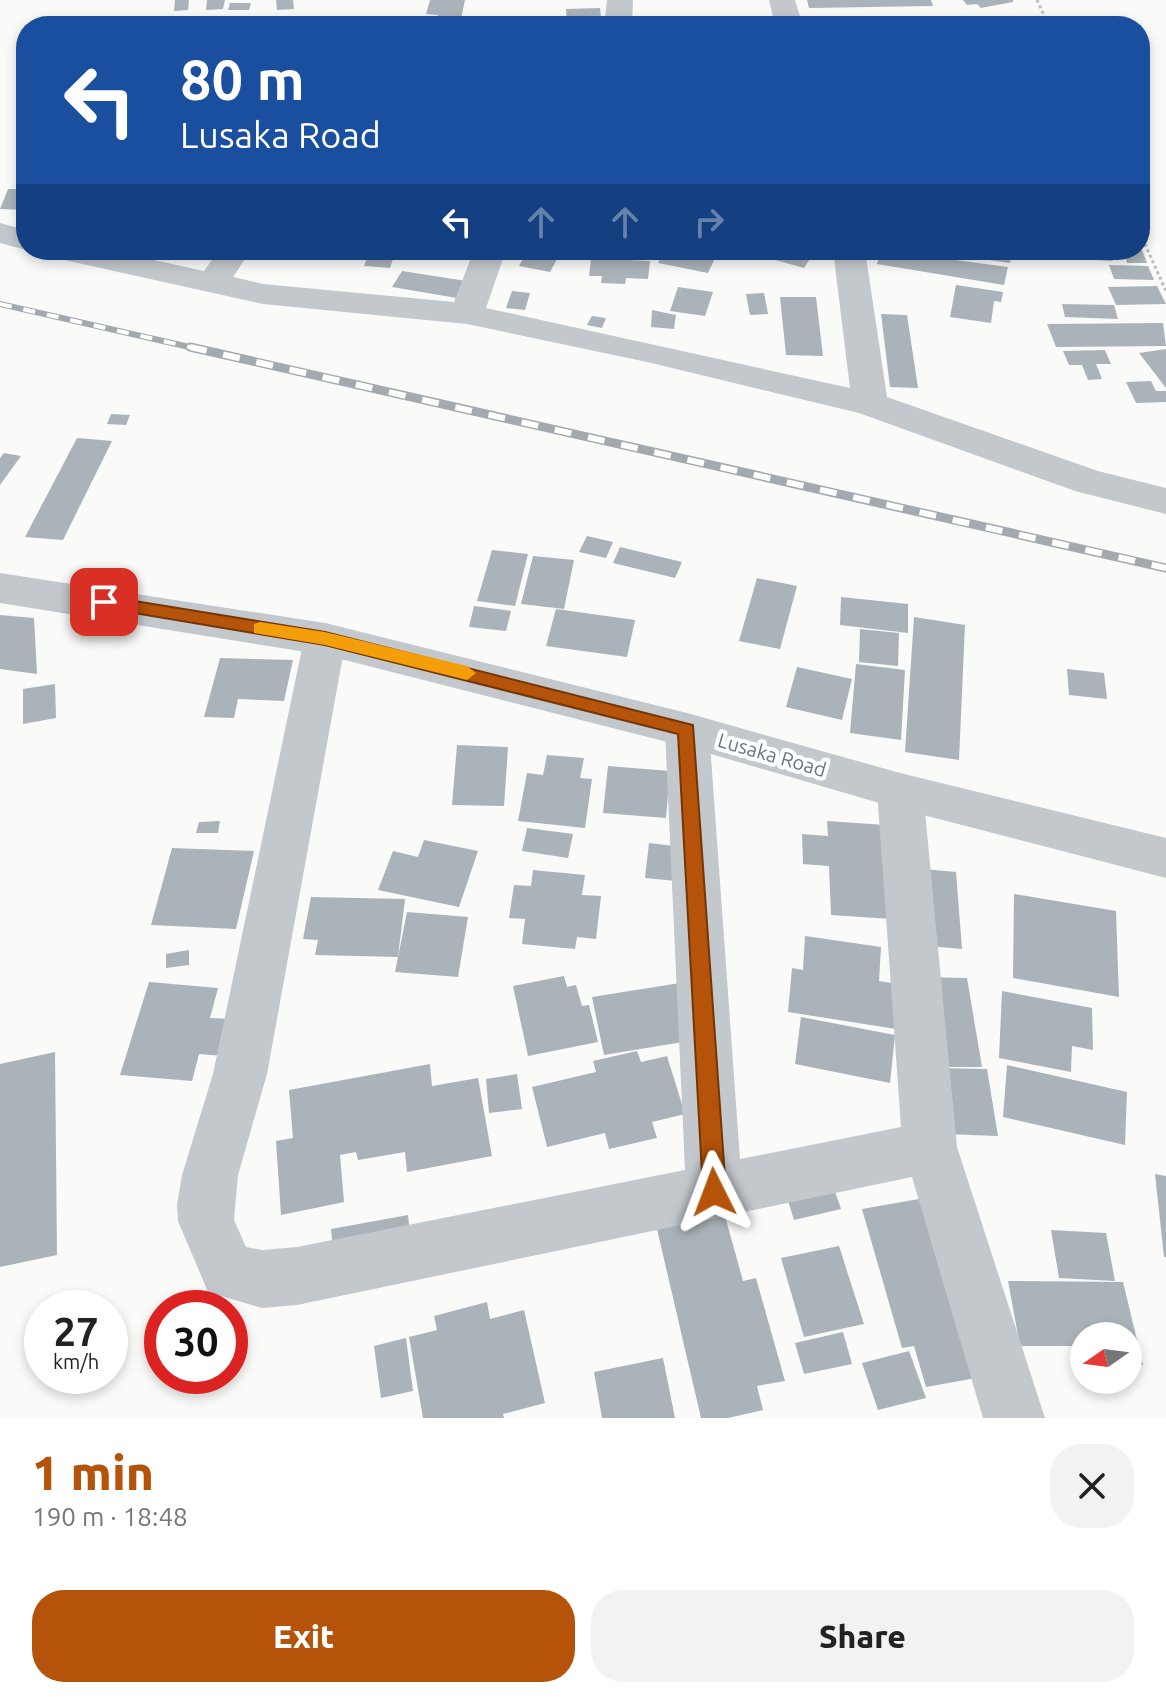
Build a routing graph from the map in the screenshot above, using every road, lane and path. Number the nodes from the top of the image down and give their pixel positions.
1 (1150, 255) edge
2 (107, 260) edge
3 (228, 260) edge
4 (486, 260) edge
5 (850, 260) edge
6 (212, 284) junction
7 (1166, 291) edge
8 (467, 314) junction
9 (870, 404) junction
10 (1166, 501) edge
11 (0, 588) edge
12 (325, 639) junction
13 (687, 730) junction
14 (900, 791) junction
15 (1166, 858) edge
16 (930, 1147) junction
17 (714, 1192) junction
18 (1014, 1418) edge

1 - 7 path
2 - 6 street
3 - 6 street
4 - 8 street
5 - 9 street
6 - 8 street
8 - 9 street
9 - 10 street
11 - 12 street, Lusaka Road
12 - 13 street, Lusaka Road
12 - 17 street
13 - 14 street, Lusaka Road
13 - 17 street
14 - 15 street, Lusaka Road
14 - 16 street
16 - 17 street
16 - 18 street

